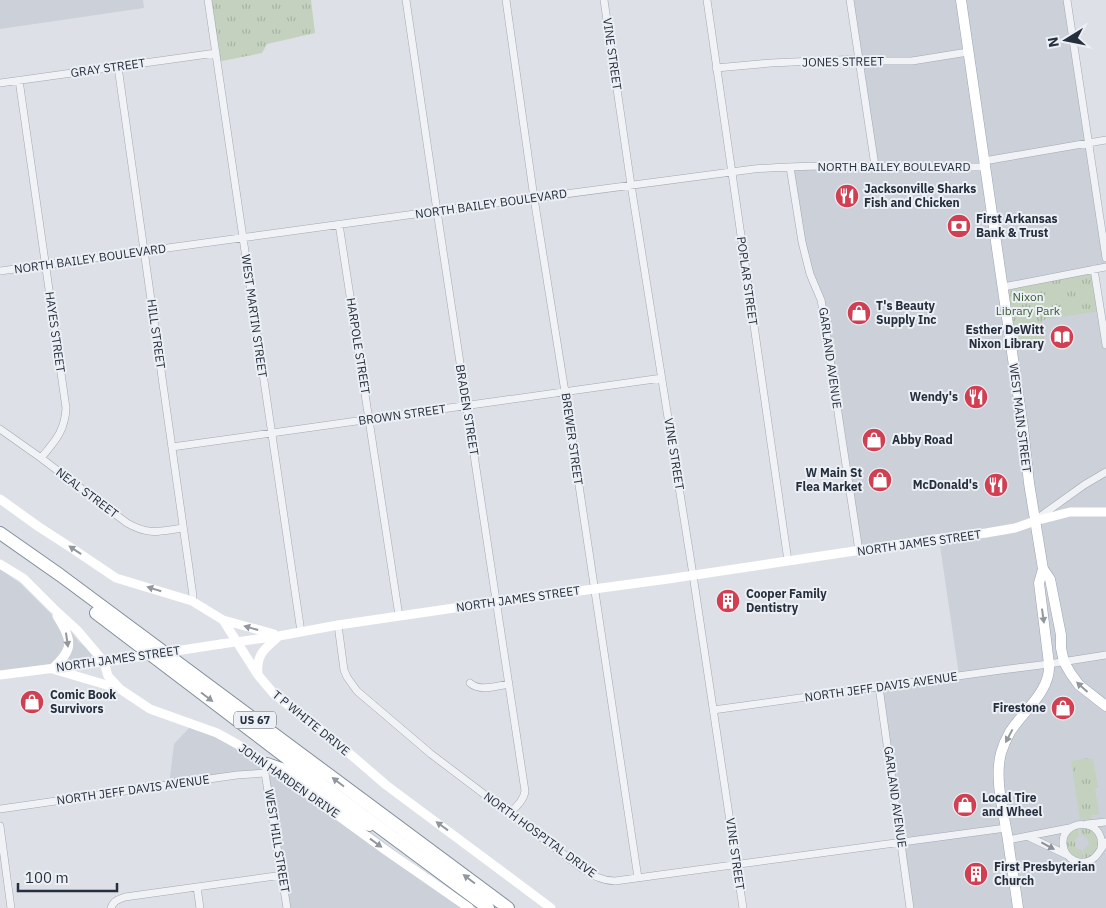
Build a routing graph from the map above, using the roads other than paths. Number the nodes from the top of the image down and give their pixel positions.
1 (208, 0) edge
2 (406, 0) edge
3 (506, 0) edge
4 (604, 0) edge
5 (707, 0) edge
6 (850, 0) edge
7 (961, 0) edge
8 (1067, 0) edge
9 (968, 52) junction
10 (216, 53) junction
11 (859, 59) junction
12 (118, 67) junction
13 (716, 68) junction
14 (19, 80) junction
15 (0, 83) edge
16 (1106, 140) edge
17 (1089, 143) junction
18 (984, 164) junction
19 (875, 166) junction
20 (790, 167) junction
21 (731, 171) junction
22 (631, 185) junction
23 (534, 198) junction
24 (437, 211) junction
25 (339, 224) junction
26 (243, 238) junction
27 (144, 252) junction
28 (1106, 258) edge
29 (45, 265) junction
30 (1106, 267) edge
31 (1094, 269) junction
32 (0, 271) edge
33 (1003, 287) junction
34 (1106, 345) edge
35 (662, 378) junction
36 (565, 392) junction
37 (467, 406) junction
38 (369, 419) junction
39 (0, 429) edge
40 (272, 433) junction
41 (172, 447) junction
42 (41, 458) junction
43 (1106, 472) edge
44 (0, 499) edge
45 (1106, 512) edge
46 (1035, 521) junction
47 (183, 528) junction
48 (0, 533) edge
49 (0, 542) edge
50 (859, 551) junction
51 (788, 561) junction
52 (0, 564) edge
53 (1043, 569) junction
54 (693, 575) junction
55 (594, 589) junction
56 (192, 601) junction
57 (496, 602) junction
58 (53, 608) junction
59 (399, 616) junction
60 (223, 620) junction
61 (338, 625) junction
62 (301, 632) junction
63 (279, 636) junction
64 (237, 642) junction
65 (1106, 655) edge
66 (104, 662) junction
67 (1064, 662) junction
68 (1049, 664) junction
69 (52, 669) junction
70 (0, 675) edge
71 (258, 675) junction
72 (470, 683) dead end
73 (509, 684) junction
74 (879, 687) junction
75 (120, 689) junction
76 (1106, 706) edge
77 (713, 710) junction
78 (266, 769) junction
79 (0, 809) edge
80 (509, 814) junction
81 (1106, 822) edge
82 (1086, 824) junction
83 (0, 826) edge
84 (1006, 828) junction
85 (1069, 828) junction
86 (1029, 837) junction
87 (396, 840) junction
88 (1008, 840) junction
89 (901, 842) junction
90 (1106, 842) edge
91 (1101, 848) junction
92 (1067, 855) junction
93 (736, 865) junction
94 (282, 875) junction
95 (638, 878) junction
96 (197, 887) junction
97 (11, 908) edge
98 (111, 908) edge
99 (200, 908) edge
100 (287, 908) edge
101 (470, 908) edge
102 (488, 908) edge
103 (508, 908) edge
104 (551, 908) edge
105 (743, 908) edge
106 (910, 908) edge
107 (1018, 908) edge

1 - 10 street, WEST MARTIN STREET
2 - 24 street, BRADEN STREET
3 - 23 street, BREWER STREET
4 - 22 street, VINE STREET
5 - 13 street, POPLAR STREET
6 - 11 street
7 - 9 main road, WEST MAIN STREET
8 - 17 street
9 - 11 street, JONES STREET
9 - 18 main road, WEST MAIN STREET
10 - 12 street, GRAY STREET
10 - 26 street, WEST MARTIN STREET
11 - 13 street, JONES STREET
11 - 19 street
12 - 14 street, GRAY STREET
12 - 27 street, HILL STREET
13 - 21 street, POPLAR STREET
14 - 15 street, GRAY STREET
14 - 29 street, HAYES STREET
16 - 17 street, NORTH BAILEY BOULEVARD
17 - 18 street, NORTH BAILEY BOULEVARD
17 - 28 street
18 - 19 street, NORTH BAILEY BOULEVARD
18 - 33 main road, WEST MAIN STREET
19 - 20 street, NORTH BAILEY BOULEVARD
20 - 21 street, NORTH BAILEY BOULEVARD
20 - 50 street, GARLAND AVENUE
21 - 22 street, NORTH BAILEY BOULEVARD
21 - 51 street, POPLAR STREET
22 - 23 street, NORTH BAILEY BOULEVARD
22 - 35 street, VINE STREET
23 - 24 street, NORTH BAILEY BOULEVARD
23 - 36 street, BREWER STREET
24 - 25 street, NORTH BAILEY BOULEVARD
24 - 37 street, BRADEN STREET
25 - 26 street, NORTH BAILEY BOULEVARD
25 - 38 street, HARPOLE STREET
26 - 27 street, NORTH BAILEY BOULEVARD
26 - 40 street, WEST MARTIN STREET
27 - 29 street, NORTH BAILEY BOULEVARD
27 - 41 street, HILL STREET
29 - 32 street, NORTH BAILEY BOULEVARD
29 - 42 street, HAYES STREET
30 - 31 street
31 - 33 street
31 - 34 street
33 - 46 main road, WEST MAIN STREET
35 - 36 street, BROWN STREET
35 - 54 street, VINE STREET
36 - 37 street, BROWN STREET
36 - 55 street, BREWER STREET
37 - 38 street, BROWN STREET
37 - 57 street, BRADEN STREET
38 - 40 street, BROWN STREET
38 - 59 street, HARPOLE STREET
39 - 42 street, NEAL STREET
40 - 41 street, BROWN STREET
40 - 62 street, WEST MARTIN STREET
41 - 47 street, HILL STREET
42 - 47 street, NEAL STREET
43 - 46 street
56 -> 44 main road, T P WHITE DRIVE
45 - 46 main road, NORTH JAMES STREET
46 - 50 main road, NORTH JAMES STREET
46 - 53 main road, WEST MAIN STREET
47 - 56 street, HILL STREET
103 -> 48 highway, US 67
49 -> 87 highway, US 67
50 - 51 main road, NORTH JAMES STREET
51 - 54 main road, NORTH JAMES STREET
52 - 58 main road, JOHN HARDEN DRIVE
53 - 67 main road, WEST MAIN STREET
53 -> 68 main road, WEST MAIN STREET
54 - 55 main road, NORTH JAMES STREET
54 - 77 street, VINE STREET
55 - 57 main road, NORTH JAMES STREET
55 - 95 street, BREWER STREET
56 - 60 main road, T P WHITE DRIVE
57 - 59 main road, NORTH JAMES STREET
57 - 73 street, BRADEN STREET
58 - 66 main road, JOHN HARDEN DRIVE
58 -> 69 main road
59 - 61 main road, NORTH JAMES STREET
63 -> 60 main road
60 - 64 main road, T P WHITE DRIVE
61 - 62 main road, NORTH JAMES STREET
61 - 80 street, NORTH HOSPITAL DRIVE
62 - 63 main road, NORTH JAMES STREET
63 - 64 main road, NORTH JAMES STREET
63 - 71 main road
64 - 66 main road, NORTH JAMES STREET, bridge
64 - 71 main road, T P WHITE DRIVE
65 - 67 street, NORTH JEFF DAVIS AVENUE
66 - 69 main road, NORTH JAMES STREET
66 - 75 main road, JOHN HARDEN DRIVE
67 - 68 street, NORTH JEFF DAVIS AVENUE
76 -> 67 main road
68 - 74 street, NORTH JEFF DAVIS AVENUE
68 -> 84 main road
69 - 70 main road, NORTH JAMES STREET
69 - 75 main road
104 -> 71 main road, T P WHITE DRIVE
72 - 73 street
73 - 80 street, BRADEN STREET
74 - 77 street, NORTH JEFF DAVIS AVENUE
74 - 89 street, GARLAND AVENUE
75 - 78 main road, JOHN HARDEN DRIVE
77 - 93 street, VINE STREET
78 - 79 street, NORTH JEFF DAVIS AVENUE
78 - 87 highway
78 - 94 street, WEST HILL STREET
78 -> 101 main road, JOHN HARDEN DRIVE
80 - 95 street, NORTH HOSPITAL DRIVE
81 - 82 street
82 - 85 street
82 - 91 street
83 - 97 street
84 - 88 main road
84 - 89 street, NORTH HOSPITAL DRIVE
85 - 86 street
85 - 92 street
86 - 88 street
86 -> 92 street
87 - 102 highway, US 67
88 - 107 main road
89 - 93 street, NORTH HOSPITAL DRIVE
89 - 106 street, GARLAND AVENUE
90 - 91 street
91 - 92 street
93 - 95 street, NORTH HOSPITAL DRIVE
93 - 105 street, VINE STREET
94 - 96 street
94 - 100 street, WEST HILL STREET
96 - 98 street
96 - 99 street

